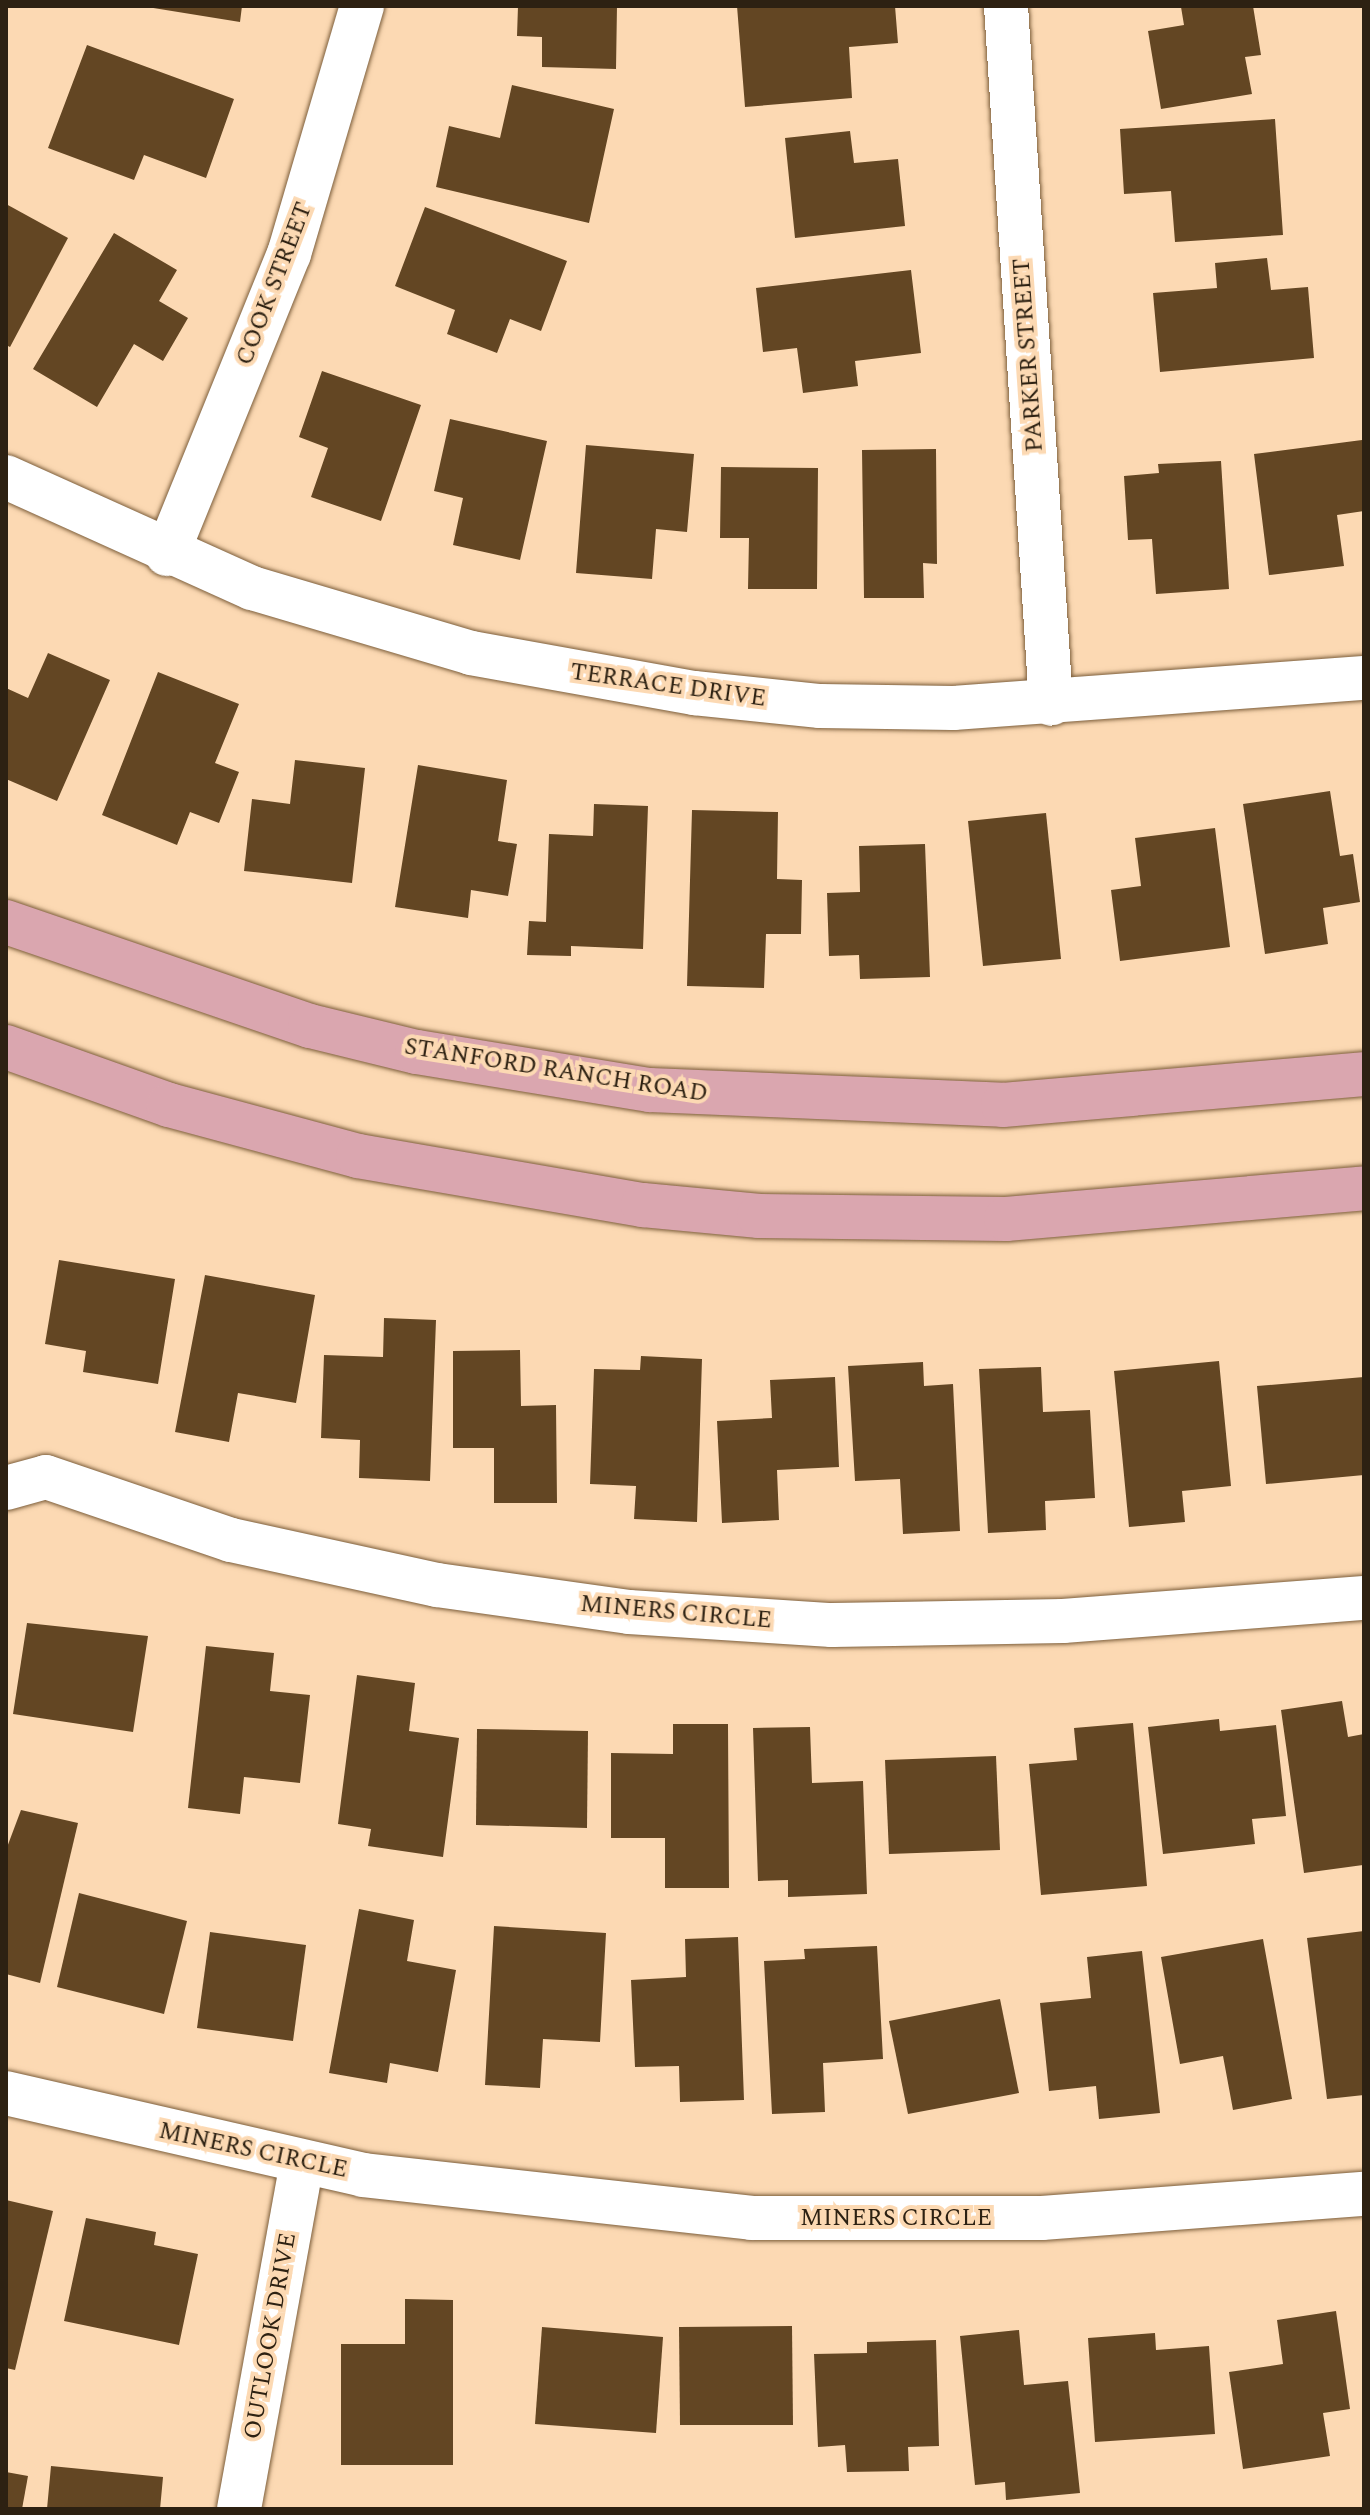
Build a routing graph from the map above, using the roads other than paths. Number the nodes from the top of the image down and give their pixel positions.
1 (362, 6) edge
2 (1006, 6) edge
3 (6, 477) edge
4 (167, 554) junction
5 (1364, 678) edge
6 (1051, 704) junction
7 (6, 922) edge
8 (6, 1047) edge
9 (1364, 1074) edge
10 (1364, 1188) edge
11 (6, 1488) edge
12 (1364, 1598) edge
13 (6, 2093) edge
14 (302, 2163) junction
15 (1364, 2194) edge
16 (239, 2509) edge

1 - 4 street, COOK STREET
2 - 6 street, PARKER STREET
3 - 4 street, TERRACE DRIVE
4 - 6 street, TERRACE DRIVE
5 - 6 street, TERRACE DRIVE
7 - 9 main road, STANFORD RANCH ROAD
8 - 10 main road
11 - 12 street, MINERS CIRCLE
13 - 14 street, MINERS CIRCLE
14 - 15 street, MINERS CIRCLE
14 - 16 street, OUTLOOK DRIVE

